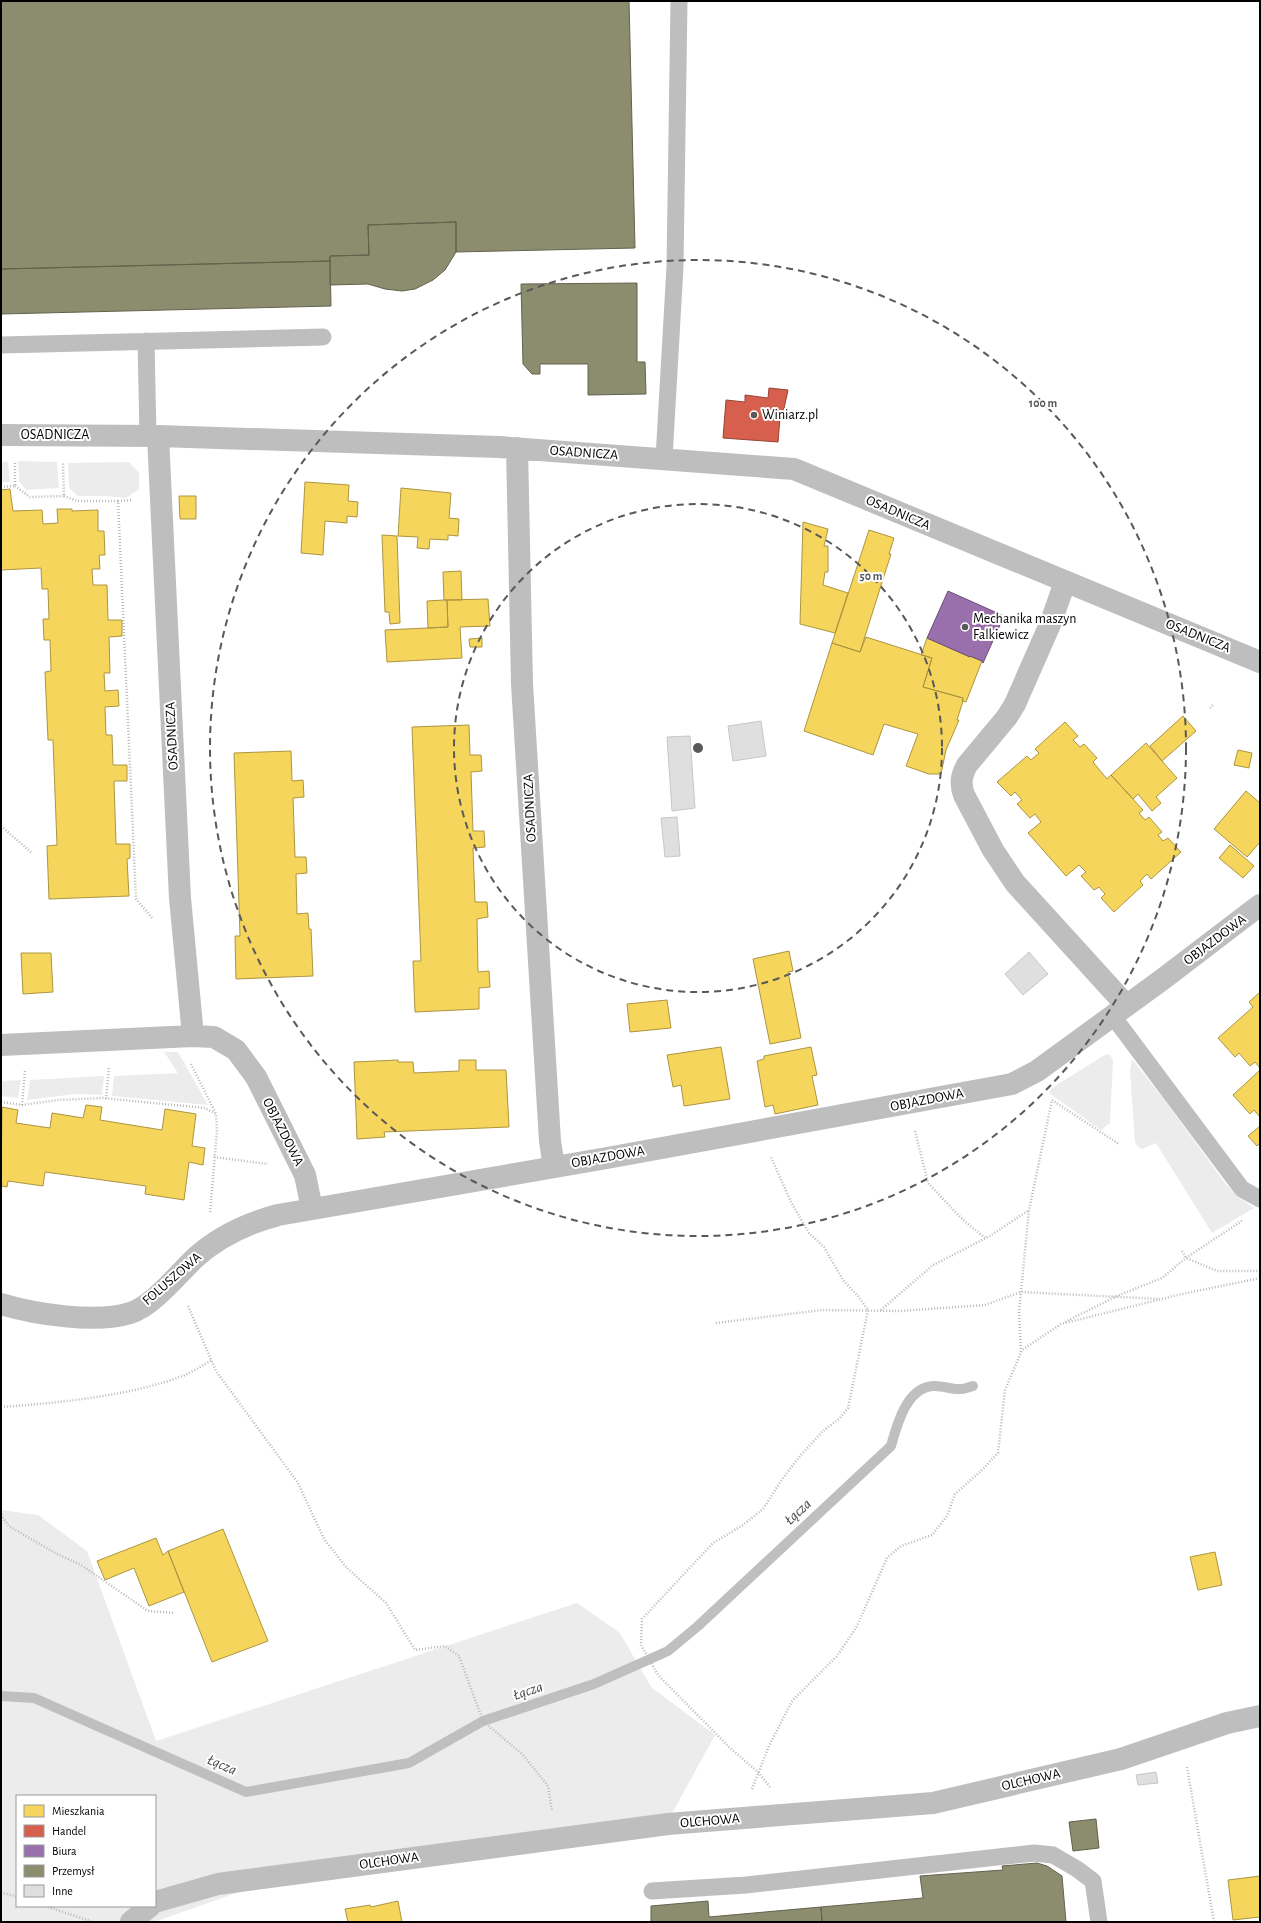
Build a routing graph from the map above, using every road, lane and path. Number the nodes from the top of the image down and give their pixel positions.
1 (679, 1) edge
2 (323, 337) dead end
3 (146, 341) junction
4 (1, 345) edge
5 (1, 435) edge
6 (153, 436) junction
7 (517, 448) junction
8 (63, 455) dead end
9 (664, 458) junction
10 (14, 462) dead end
11 (1, 486) edge
12 (15, 486) junction
13 (64, 496) junction
14 (1065, 582) junction
15 (1260, 662) edge
16 (1214, 704) dead end
17 (1210, 708) dead end
18 (1, 826) edge
19 (32, 853) dead end
20 (1260, 905) edge
21 (156, 923) dead end
22 (1119, 1010) junction
23 (185, 1037) junction
24 (1, 1045) edge
25 (1025, 1078) junction
26 (1052, 1100) junction
27 (1, 1102) edge
28 (216, 1114) junction
29 (764, 1129) junction
30 (915, 1130) dead end
31 (1119, 1144) dead end
32 (214, 1157) junction
33 (554, 1167) junction
34 (302, 1168) junction
35 (1260, 1199) edge
36 (312, 1209) junction
37 (1029, 1210) junction
38 (1248, 1217) dead end
39 (985, 1238) junction
40 (206, 1249) junction
41 (1182, 1251) dead end
42 (1186, 1258) junction
43 (1260, 1271) edge
44 (176, 1278) junction
45 (1260, 1278) edge
46 (1021, 1292) junction
47 (1117, 1296) junction
48 (1163, 1299) junction
49 (1, 1304) edge
50 (868, 1310) junction
51 (880, 1310) junction
52 (716, 1323) dead end
53 (1061, 1324) junction
54 (1021, 1352) junction
55 (212, 1360) junction
56 (1, 1407) edge
57 (1, 1515) edge
58 (175, 1613) dead end
59 (1260, 1716) edge
60 (1182, 1738) junction
61 (758, 1772) junction
62 (791, 1814) junction
63 (741, 1818) junction
64 (551, 1840) junction
65 (652, 1891) dead end
66 (1, 1892) edge
67 (16, 1897) edge
68 (156, 1902) edge
69 (47, 1907) edge
70 (149, 1907) edge
71 (94, 1922) edge
72 (131, 1922) edge
73 (1099, 1922) edge
74 (1214, 1922) edge

1 - 9 lane
2 - 3 lane
3 - 4 lane
3 - 6 lane
5 - 6 street, OSADNICZA
6 - 7 street, OSADNICZA
6 - 23 street, OSADNICZA
7 - 9 street, OSADNICZA
7 - 33 street, OSADNICZA
8 - 13 path
9 - 14 street, OSADNICZA
10 - 12 path
11 - 12 path
12 - 13 path
13 - 21 path
14 - 15 street, OSADNICZA
14 - 22 street
16 - 17 path
18 - 19 path
20 - 22 street, OBJAZDOWA
22 - 25 street, OBJAZDOWA
22 - 35 lane
23 - 24 street, OBJAZDOWA
23 - 28 path
23 - 34 street, OBJAZDOWA
25 - 26 path
25 - 29 street, OBJAZDOWA
26 - 31 path
26 - 37 path
27 - 28 path
28 - 32 path
29 - 33 street, OBJAZDOWA
29 - 50 path
30 - 39 path
32 - 34 path
32 - 40 path
33 - 36 street, OBJAZDOWA
34 - 36 street, OBJAZDOWA
36 - 40 street, FOLUSZOWA
37 - 39 path
37 - 46 path
38 - 42 path
39 - 51 path
40 - 44 street, FOLUSZOWA
41 - 42 path
42 - 43 path
42 - 47 path
44 - 49 street, FOLUSZOWA
44 - 55 path
45 - 48 path
46 - 47 path
46 - 51 path
46 - 54 path
47 - 48 path
47 - 53 path
48 - 53 path
50 - 51 path
50 - 52 path
50 - 61 path
53 - 54 path
54 - 61 path
55 - 56 path
55 - 64 path
57 - 58 path
59 - 60 street, OLCHOWA
60 - 62 street, OLCHOWA
60 - 74 path
61 - 62 path
61 - 63 path
62 - 63 street, OLCHOWA
63 - 64 street, OLCHOWA
64 - 68 street, OLCHOWA
65 - 73 lane
66 - 67 path
69 - 71 path
70 - 72 street

